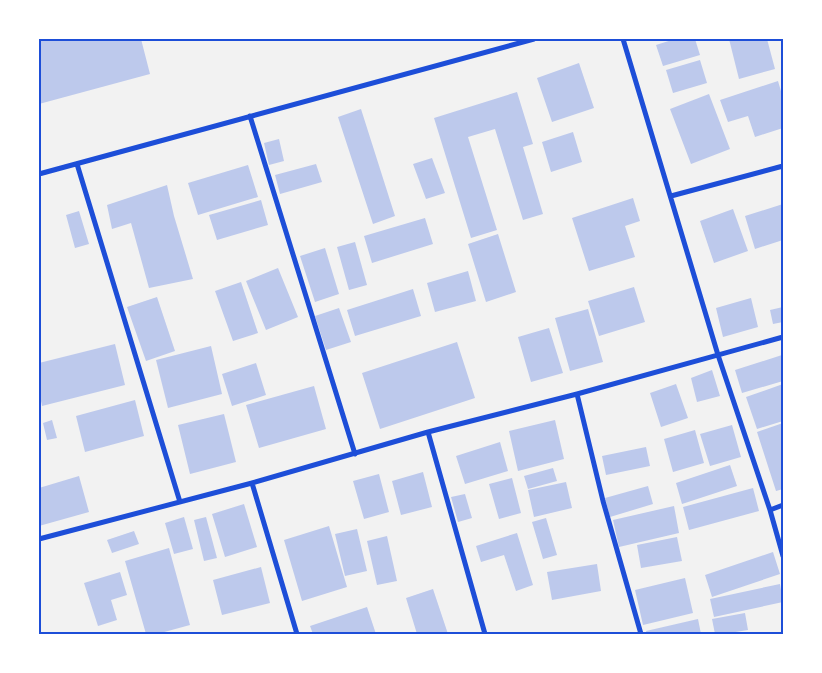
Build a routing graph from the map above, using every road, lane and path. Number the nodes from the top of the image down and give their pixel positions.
1 (534, 39) edge
2 (623, 39) edge
3 (250, 116) junction
4 (77, 164) junction
5 (783, 166) edge
6 (39, 174) edge
7 (671, 196) junction
8 (783, 337) edge
9 (718, 355) junction
10 (577, 394) junction
11 (428, 432) junction
12 (355, 454) junction
13 (252, 483) junction
14 (180, 502) junction
15 (783, 505) edge
16 (770, 510) junction
17 (39, 539) edge
18 (783, 556) edge
19 (297, 634) edge
20 (484, 634) edge
21 (641, 634) edge

1 - 3 street
2 - 7 street
3 - 4 street
3 - 12 street
4 - 6 street
4 - 14 street
5 - 7 street
7 - 9 street
8 - 9 street
9 - 10 street
9 - 16 street
10 - 11 street
10 - 21 street
11 - 12 street
11 - 20 street
12 - 13 street
13 - 14 street
13 - 19 street
14 - 17 street
15 - 16 street
16 - 18 street

